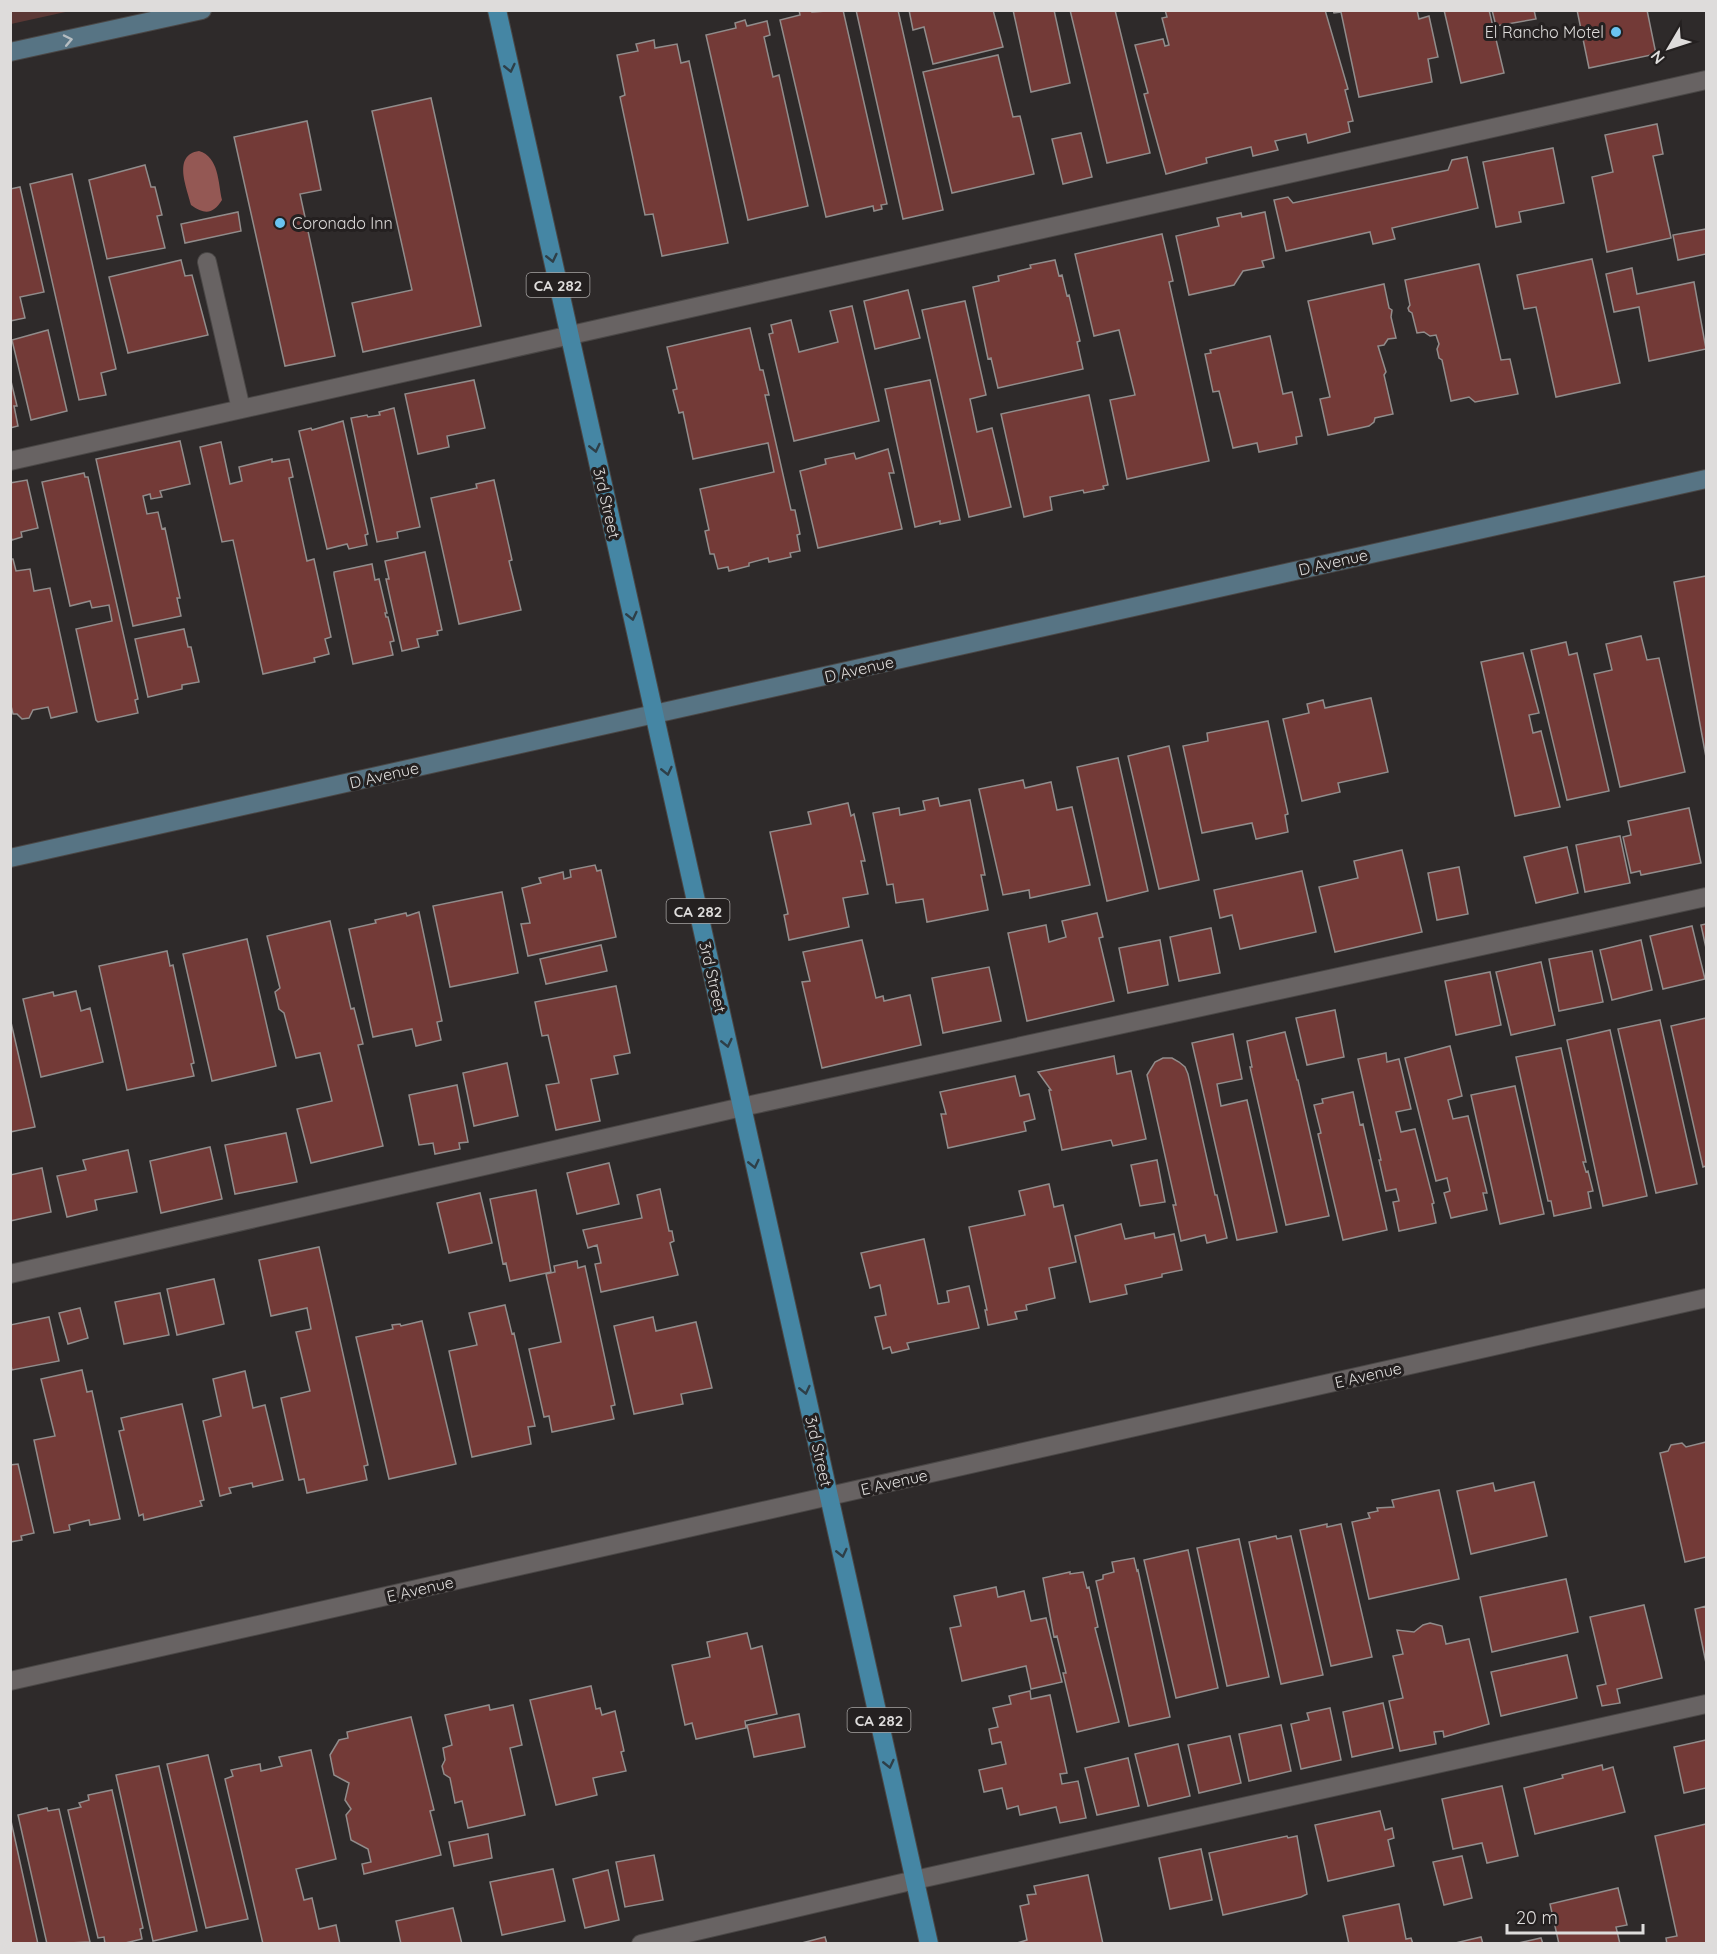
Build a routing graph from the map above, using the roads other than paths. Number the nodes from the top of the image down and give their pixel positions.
1 (202, 10) edge
2 (497, 10) edge
3 (10, 52) edge
4 (1707, 80) edge
5 (207, 262) dead end
6 (569, 335) junction
7 (241, 409) junction
8 (10, 460) edge
9 (1707, 479) edge
10 (654, 714) junction
11 (10, 858) edge
12 (1707, 897) edge
13 (742, 1107) junction
14 (10, 1274) edge
15 (1707, 1298) edge
16 (829, 1496) junction
17 (10, 1681) edge
18 (1707, 1704) edge
19 (915, 1880) junction
20 (641, 1944) edge
21 (929, 1944) edge

3 -> 1 street
2 -> 6 main road, 3rd Street / CA 282
4 - 6 street
5 - 7 street
6 - 7 street
6 -> 10 main road, 3rd Street / CA 282
7 - 8 street
9 - 10 street, D Avenue
10 - 11 street, D Avenue
10 -> 13 main road, 3rd Street / CA 282
12 - 13 street
13 - 14 street
13 -> 16 main road, 3rd Street / CA 282
15 - 16 street, E Avenue
16 - 17 street, E Avenue
16 -> 19 main road, 3rd Street / CA 282
18 - 19 street
19 - 20 street
19 - 21 main road, 3rd Street / CA 282

